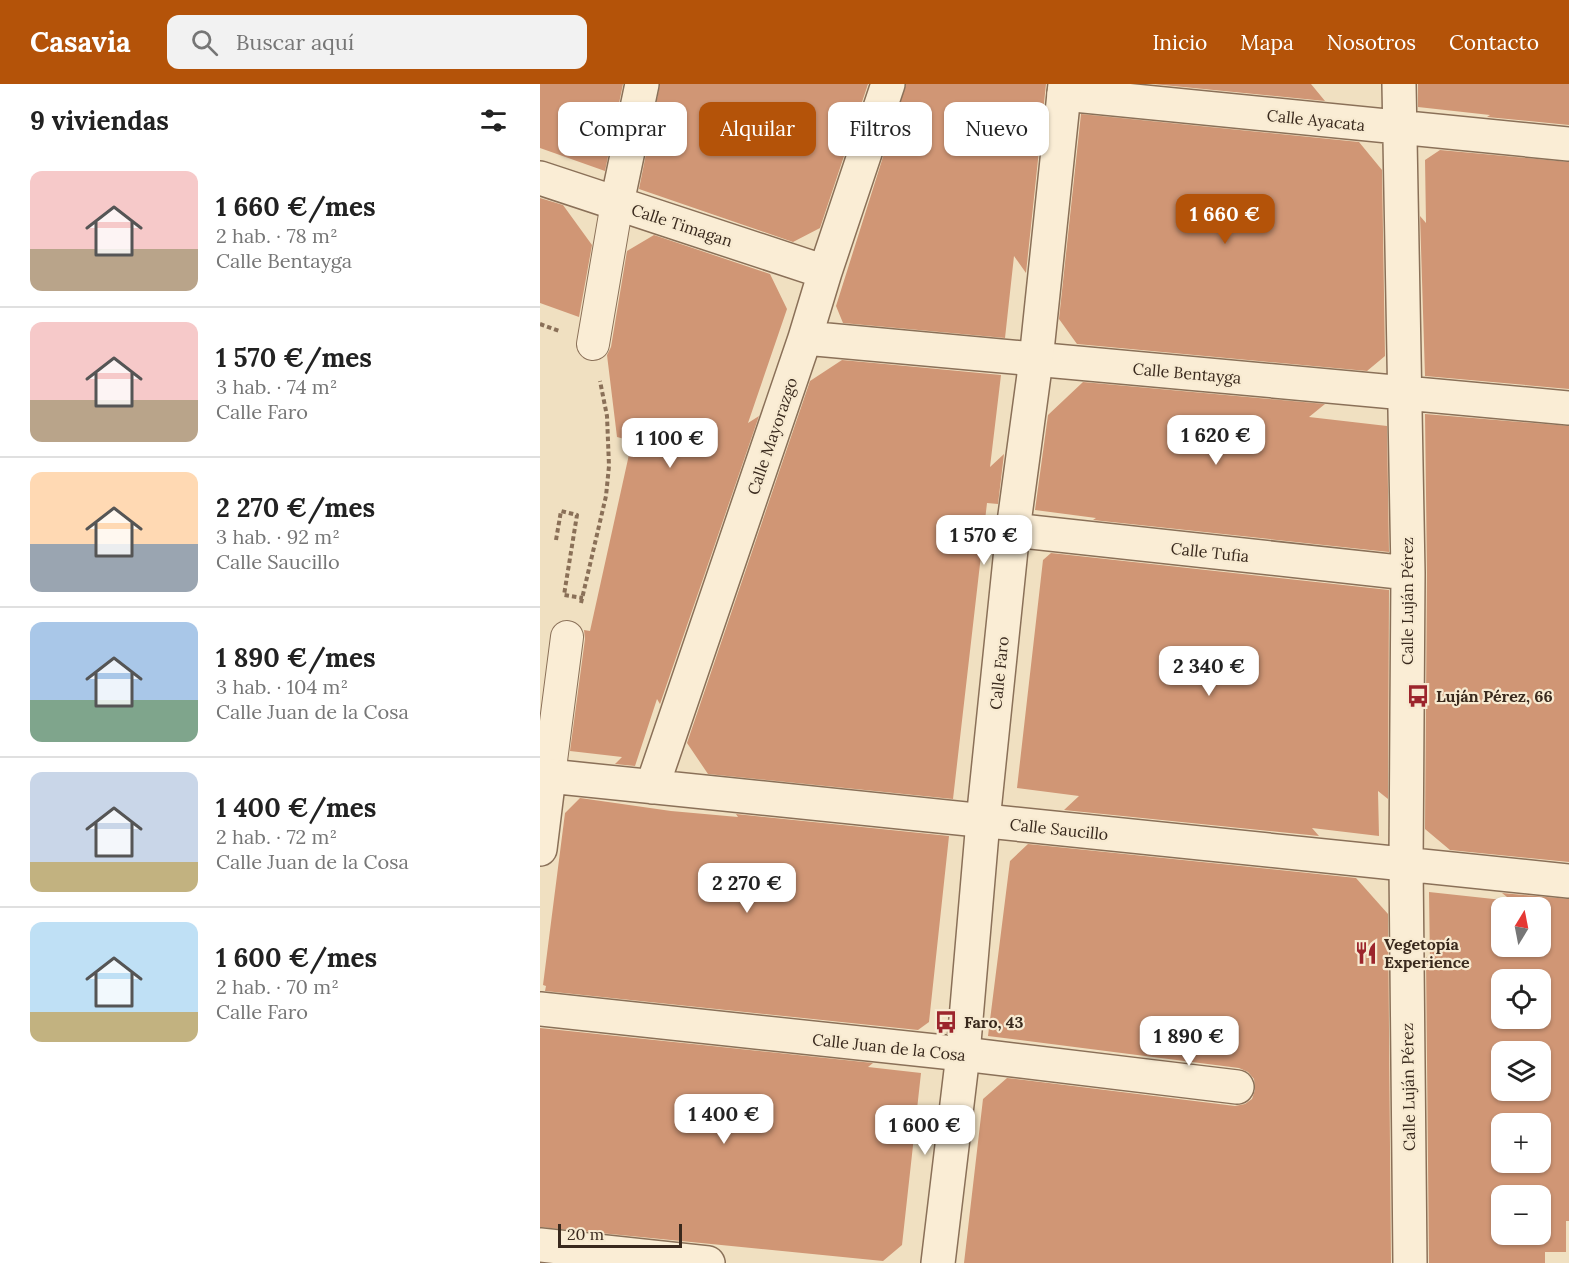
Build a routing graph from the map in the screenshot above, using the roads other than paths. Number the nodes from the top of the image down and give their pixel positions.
1 (642, 84) edge
2 (888, 84) edge
3 (1399, 84) edge
4 (1065, 89) edge
5 (1399, 128) junction
6 (1569, 144) edge
7 (540, 178) edge
8 (617, 203) junction
9 (825, 272) junction
10 (805, 338) junction
11 (592, 344) road end
12 (1036, 360) junction
13 (1404, 392) junction
14 (1569, 408) edge
15 (1013, 530) junction
16 (1408, 573) junction
17 (567, 637) road end
18 (549, 776) junction
19 (652, 787) junction
20 (983, 821) junction
21 (540, 849) edge
22 (1406, 864) junction
23 (1569, 881) edge
24 (540, 1010) edge
25 (963, 1054) junction
26 (1237, 1087) dead end
27 (540, 1245) edge
28 (708, 1263) edge
29 (938, 1263) edge
30 (1410, 1263) edge

1 - 8 street
2 - 9 street, Calle Mayorazgo
3 - 5 street, Calle Luján Pérez
4 - 5 street, Calle Ayacata
4 - 12 street, Calle Faro
5 - 6 street, Calle Ayacata
5 - 13 street, Calle Luján Pérez
7 - 8 street, Calle Timagan
8 - 9 street, Calle Timagan
8 - 11 street
9 - 10 street, Calle Mayorazgo
10 - 12 street, Calle Bentayga
10 - 19 street, Calle Mayorazgo
12 - 13 street, Calle Bentayga
12 - 15 street, Calle Faro
13 - 14 street, Calle Bentayga
13 - 16 street, Calle Luján Pérez
15 - 16 street, Calle Tufia
15 - 20 street, Calle Faro
16 - 22 street, Calle Luján Pérez
17 - 18 street
18 - 19 street, Calle Saucillo
18 - 21 street
19 - 20 street, Calle Saucillo
20 - 22 street, Calle Saucillo
20 - 25 street, Calle Faro
22 - 23 street, Calle Saucillo
22 - 30 street, Calle Luján Pérez
24 - 25 street, Calle Juan de la Cosa
25 - 26 street, Calle Juan de la Cosa
25 - 29 street, Calle Faro
27 - 28 street

